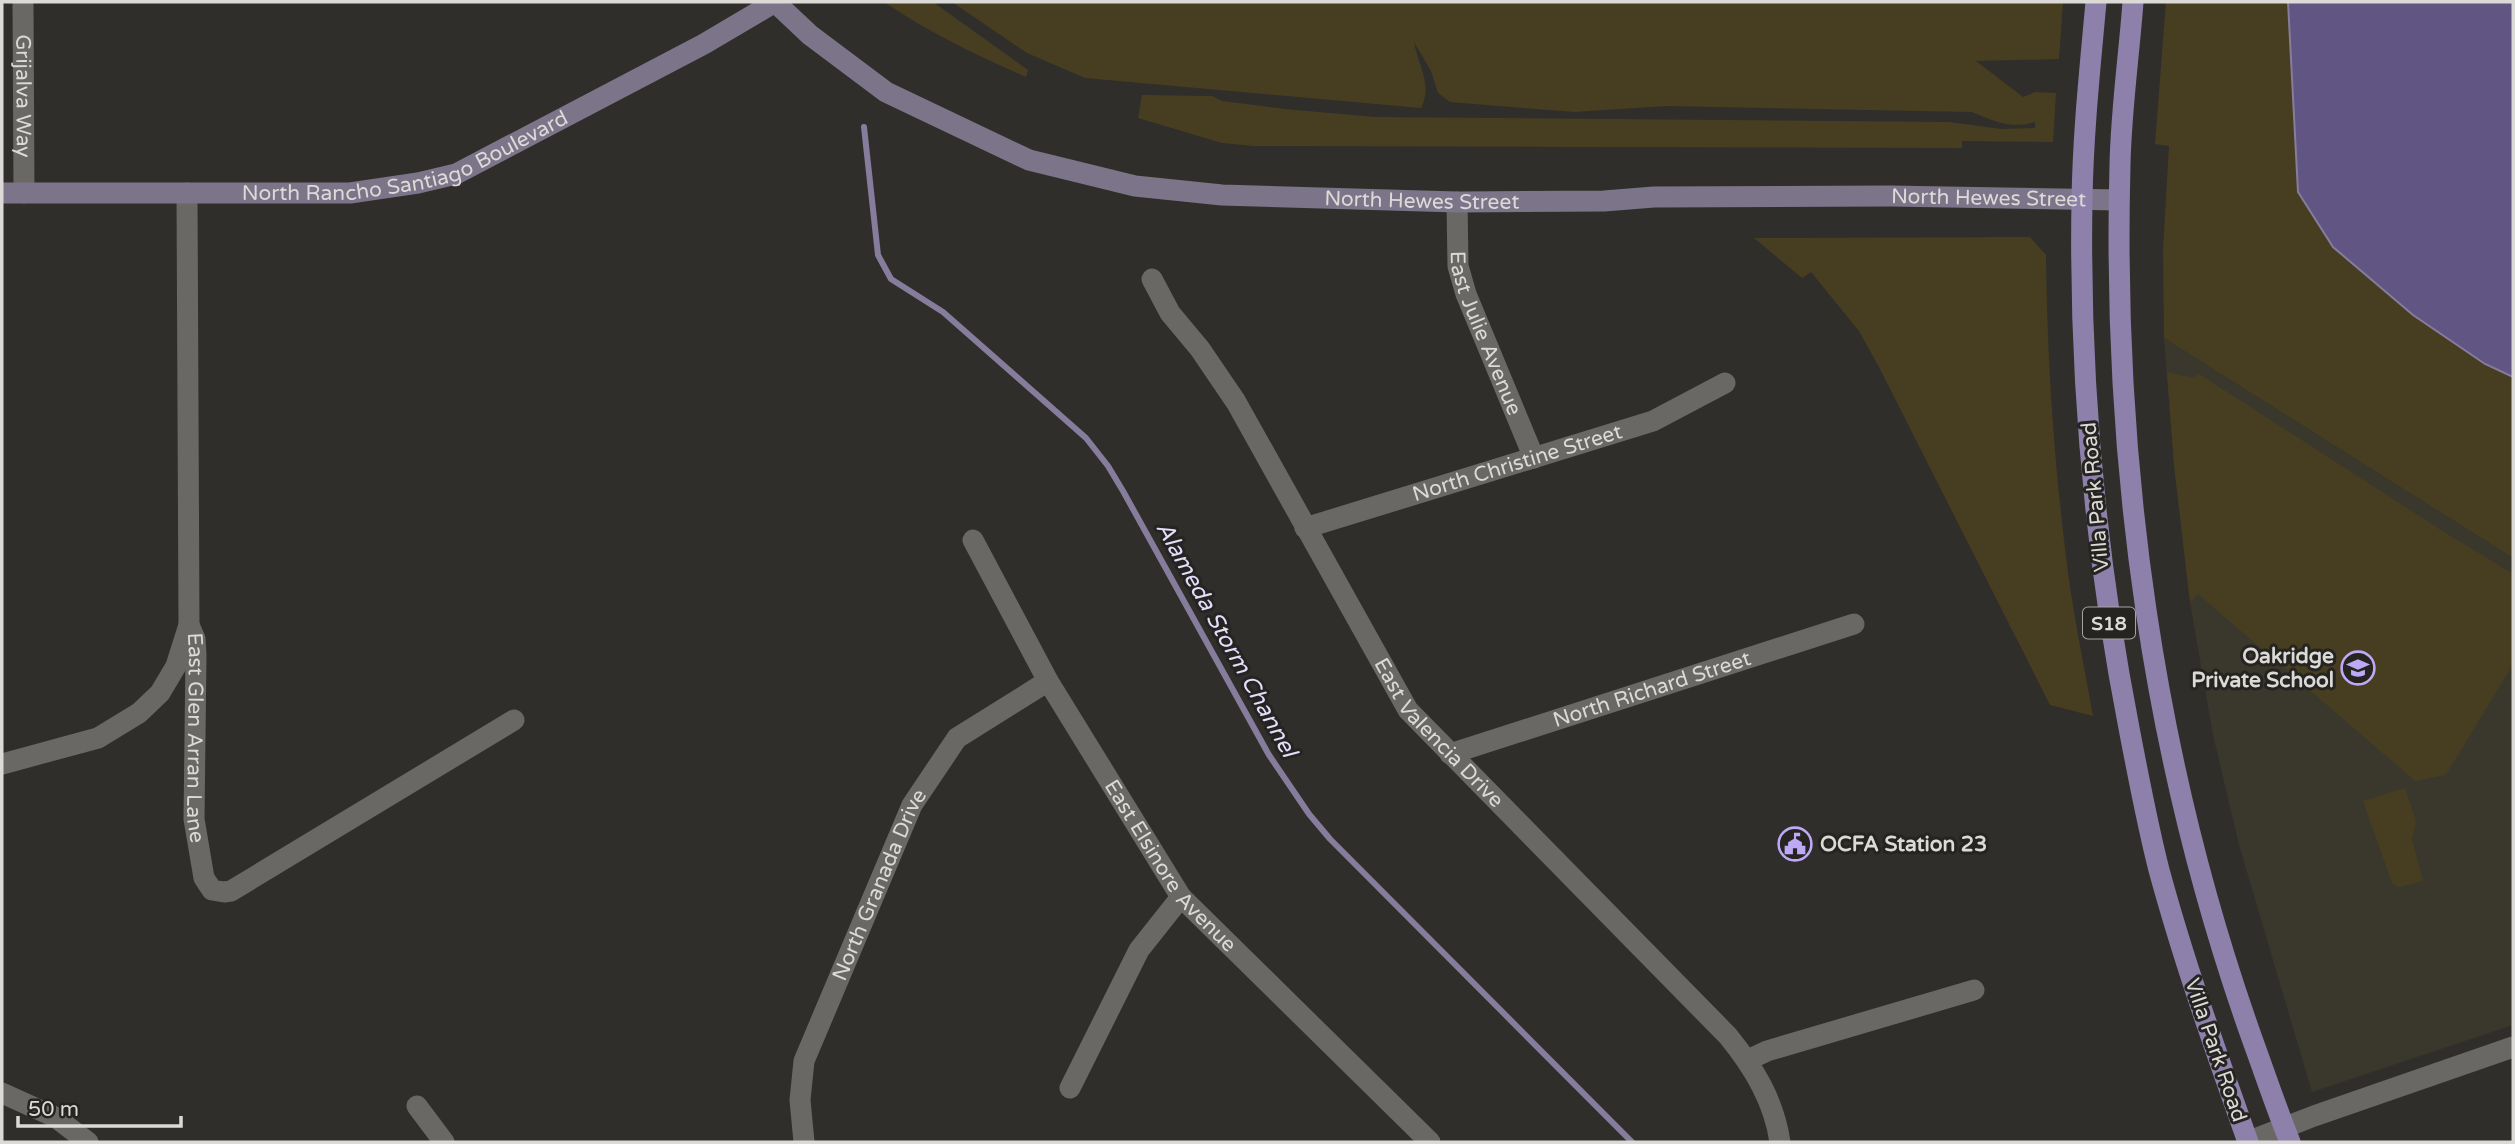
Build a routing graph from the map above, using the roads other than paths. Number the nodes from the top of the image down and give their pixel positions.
1 (23, 2) edge
2 (775, 2) edge
3 (2096, 2) edge
4 (2133, 2) edge
5 (2, 193) edge
6 (24, 193) junction
7 (187, 193) junction
8 (2082, 199) junction
9 (2119, 200) junction
10 (1457, 202) junction
11 (1152, 279) dead end
12 (1725, 383) dead end
13 (1534, 458) junction
14 (1305, 528) junction
15 (973, 540) dead end
16 (1854, 624) dead end
17 (190, 625) junction
18 (1048, 681) junction
19 (514, 720) dead end
20 (1450, 754) junction
21 (2, 764) edge
22 (1181, 897) junction
23 (1974, 990) dead end
24 (2513, 1047) edge
25 (1748, 1060) junction
26 (1070, 1088) dead end
27 (2, 1093) edge
28 (417, 1106) dead end
29 (2287, 1135) edge
30 (73, 1138) edge
31 (444, 1142) edge
32 (804, 1142) edge
33 (1430, 1142) edge
34 (1780, 1142) edge
35 (2247, 1142) edge

1 - 6 street, Grijalva Way
2 - 7 main road, North Rancho Santiago Boulevard
2 - 10 main road, North Hewes Street
3 - 8 main road, Villa Park Road / S18
4 - 9 main road, Villa Park Road / S18
5 - 6 main road, North Rancho Santiago Boulevard
6 - 7 main road, North Rancho Santiago Boulevard
7 - 17 street, East Glen Arran Lane
8 - 9 main road, North Hewes Street
8 - 10 main road, North Hewes Street
8 - 35 main road, Villa Park Road / S18
9 - 29 main road, Villa Park Road / S18
10 - 13 street, East Julie Avenue
11 - 14 street, East Valencia Drive
12 - 13 street, North Christine Street
13 - 14 street, North Christine Street
14 - 20 street, East Valencia Drive
15 - 18 street, East Elsinore Avenue
16 - 20 street, North Richard Street
17 - 19 street, East Glen Arran Lane
17 - 21 street
18 - 22 street, East Elsinore Avenue
18 - 32 street, North Granada Drive
20 - 25 street, East Valencia Drive
22 - 26 street
22 - 33 street, East Elsinore Avenue
23 - 25 street
24 - 29 street
25 - 34 street, East Valencia Drive
27 - 30 street
28 - 31 street
29 - 35 street

